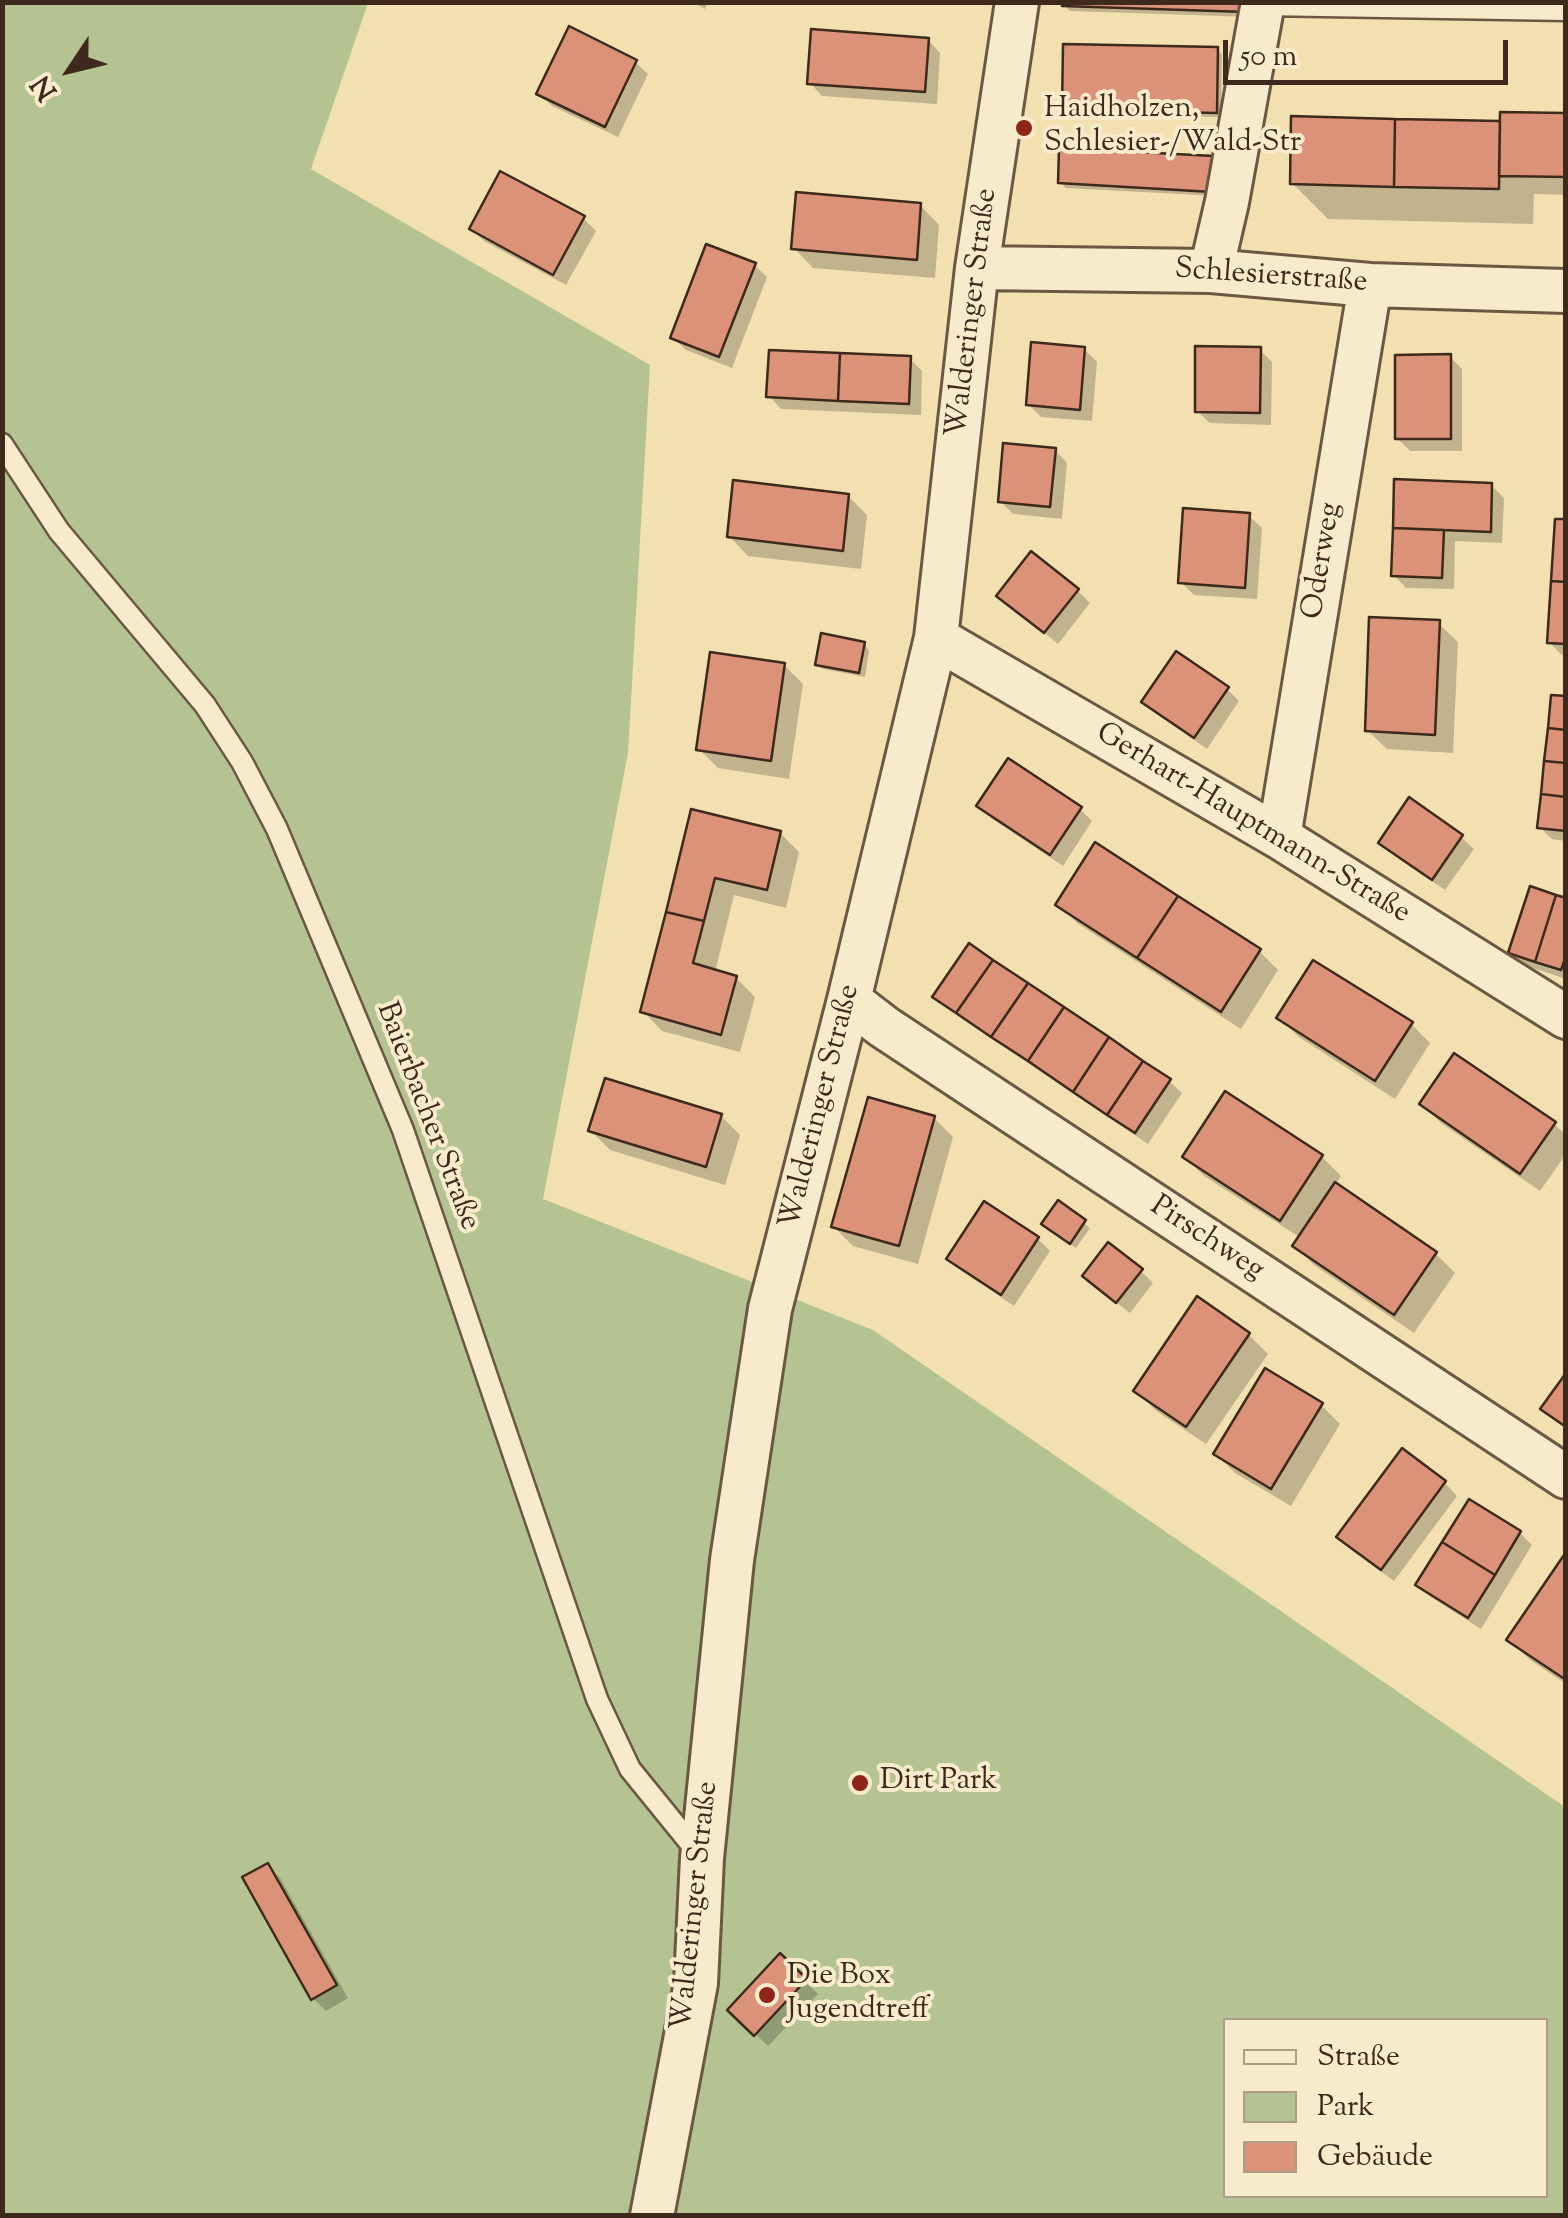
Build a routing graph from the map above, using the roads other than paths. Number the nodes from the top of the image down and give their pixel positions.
1 (1017, 2) edge
2 (1262, 4) edge
3 (1566, 10) edge
4 (977, 268) junction
5 (1211, 271) junction
6 (1370, 285) junction
7 (1566, 291) edge
8 (2, 444) edge
9 (936, 638) junction
10 (1279, 837) junction
11 (849, 1000) junction
12 (1566, 1018) edge
13 (1566, 1477) edge
14 (702, 1858) junction
15 (652, 2216) edge

1 - 4 street, Walderinger Straße
2 - 3 lane
2 - 5 street
4 - 5 street, Schlesierstraße
4 - 9 street, Walderinger Straße
5 - 6 street, Schlesierstraße
6 - 7 street, Schlesierstraße
6 - 10 street, Oderweg
8 - 14 lane, Baierbacher Straße
9 - 10 street, Gerhart-Hauptmann-Straße
9 - 11 street, Walderinger Straße
10 - 12 street, Gerhart-Hauptmann-Straße
11 - 13 street, Pirschweg
11 - 14 street, Walderinger Straße
14 - 15 street, Walderinger Straße

